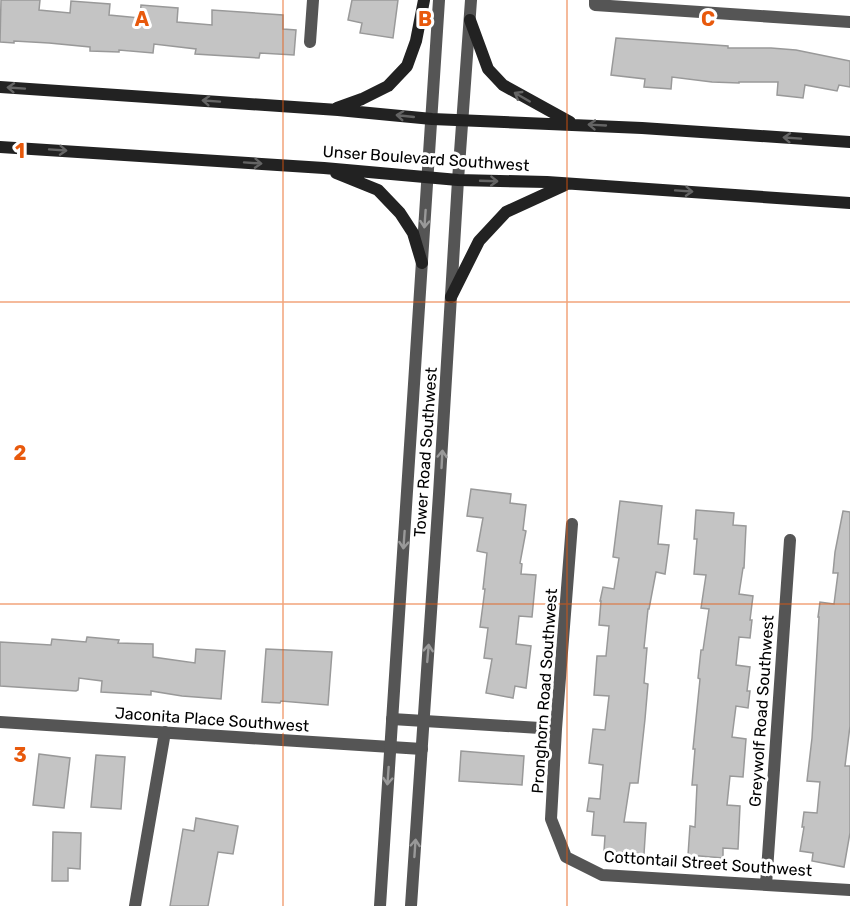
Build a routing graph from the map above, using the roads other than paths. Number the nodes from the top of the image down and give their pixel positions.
1 (313, 0) edge
2 (424, 0) edge
3 (439, 0) edge
4 (471, 0) edge
5 (595, 3) edge
6 (470, 20) junction
7 (850, 22) edge
8 (310, 42) dead end
9 (0, 87) edge
10 (332, 109) junction
11 (432, 119) junction
12 (464, 120) junction
13 (574, 124) junction
14 (850, 142) edge
15 (0, 147) edge
16 (324, 168) junction
17 (428, 177) junction
18 (458, 180) junction
19 (568, 184) junction
20 (850, 203) edge
21 (422, 263) junction
22 (451, 297) junction
23 (572, 524) dead end
24 (790, 540) dead end
25 (392, 719) junction
26 (0, 722) edge
27 (424, 722) junction
28 (556, 729) junction
29 (165, 732) junction
30 (390, 747) junction
31 (422, 749) junction
32 (566, 857) joint
33 (766, 885) junction
34 (850, 890) edge
35 (135, 906) edge
36 (380, 906) edge
37 (411, 906) edge

1 - 8 street
2 - 10 main road
3 - 11 street, Tower Road Southwest
4 - 6 street, Tower Road Southwest
5 - 7 street
6 - 12 street, Tower Road Southwest
13 -> 6 main road
10 -> 9 main road
11 -> 10 main road
11 - 12 main road
11 - 17 street, Tower Road Southwest
12 - 13 main road
12 - 18 street, Tower Road Southwest
14 -> 13 main road
15 -> 16 main road, Unser Boulevard Southwest
16 - 17 main road, Unser Boulevard Southwest
16 - 21 main road
17 - 18 main road, Unser Boulevard Southwest
17 -> 21 street, Tower Road Southwest
18 -> 19 main road, Unser Boulevard Southwest
18 - 22 street, Tower Road Southwest
19 -> 20 main road, Unser Boulevard Southwest
19 - 22 main road
21 -> 25 street, Tower Road Southwest
27 -> 22 street, Tower Road Southwest
23 - 28 street, Pronghorn Road Southwest
24 - 33 street, Greywolf Road Southwest
25 - 27 street
25 - 30 street, Tower Road Southwest
26 - 29 street, Jaconita Place Southwest
27 - 28 street
27 - 31 street, Tower Road Southwest
28 - 32 street, Pronghorn Road Southwest
29 - 30 street, Jaconita Place Southwest
29 - 35 street
30 - 31 street, Jaconita Place Southwest
30 -> 36 street, Tower Road Southwest
37 -> 31 street, Tower Road Southwest
32 - 33 street, Cottontail Street Southwest
33 - 34 street, Cottontail Street Southwest

